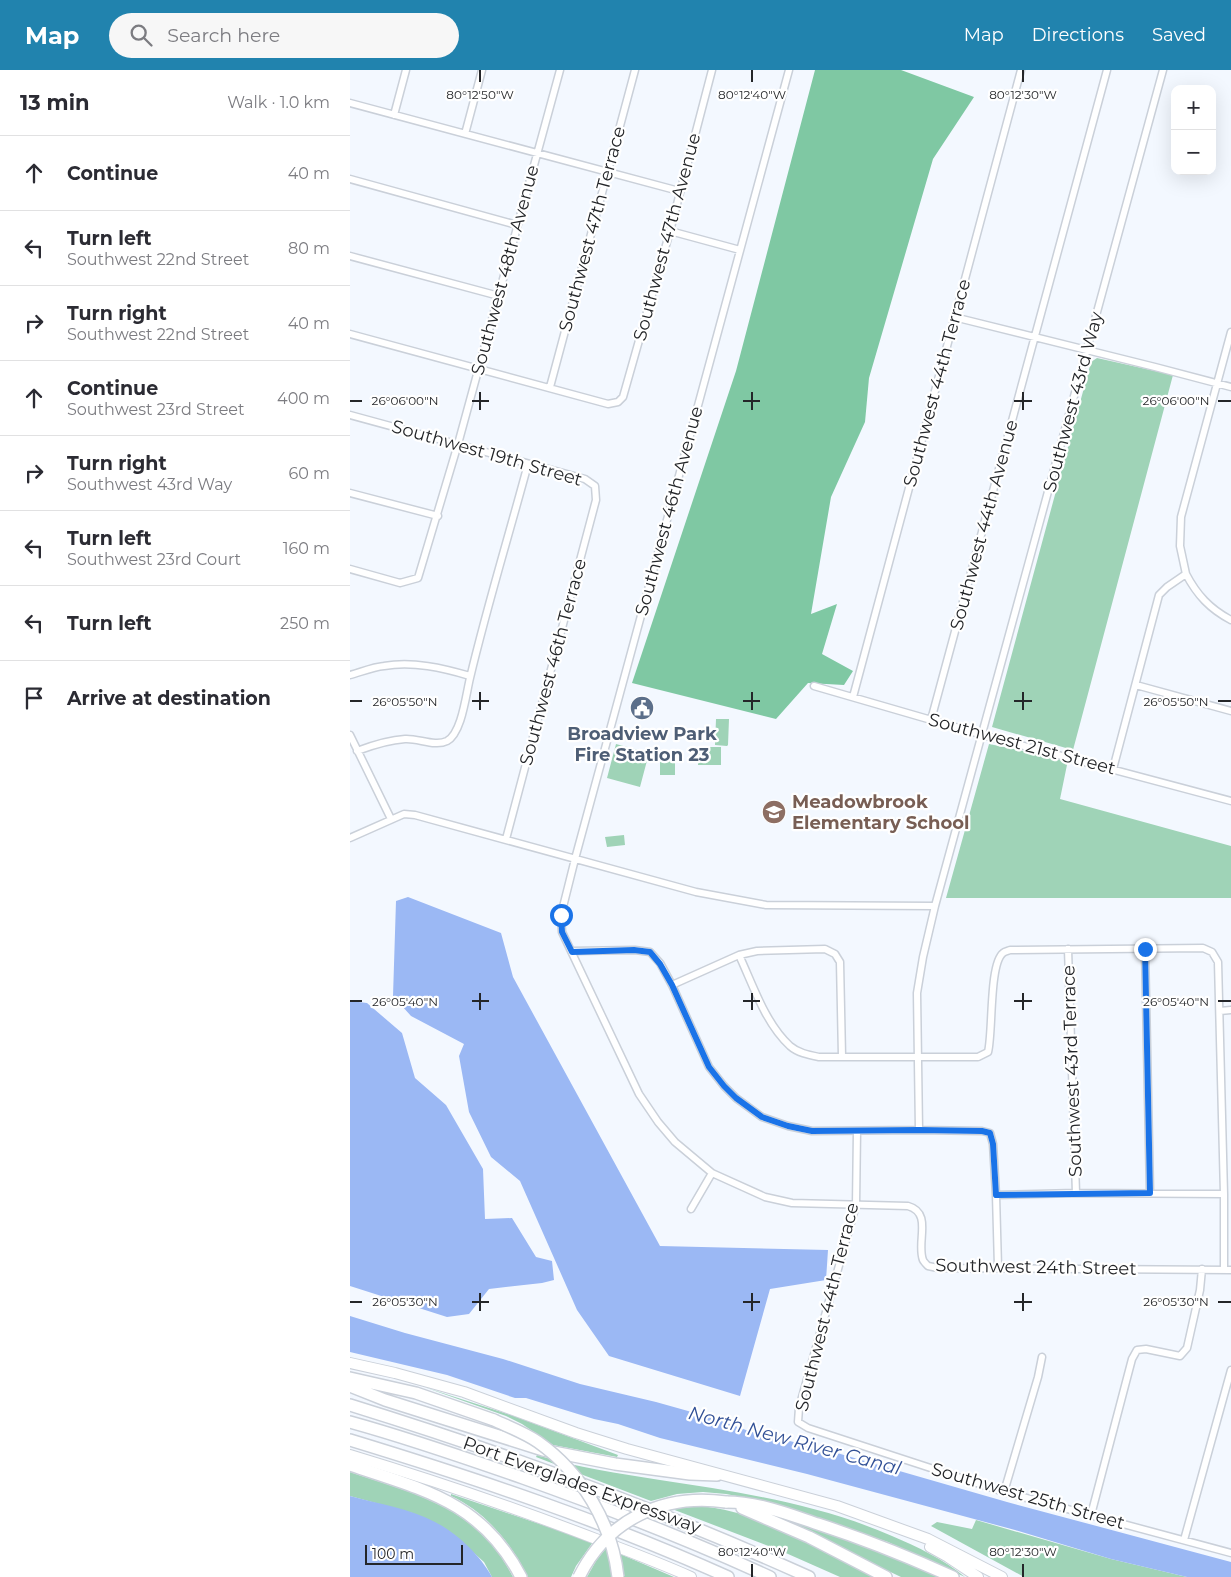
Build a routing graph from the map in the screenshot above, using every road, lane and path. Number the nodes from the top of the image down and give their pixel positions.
1 (406, 70) edge
2 (482, 70) edge
3 (560, 70) edge
4 (635, 70) edge
5 (712, 70) edge
6 (789, 70) edge
7 (1021, 70) edge
8 (1107, 70) edge
9 (1163, 70) edge
10 (350, 103) edge
11 (394, 115) junction
12 (465, 134) junction
13 (537, 153) junction
14 (607, 172) junction
15 (350, 179) edge
16 (679, 192) junction
17 (517, 224) junction
18 (670, 231) junction
19 (740, 250) junction
20 (350, 256) edge
21 (499, 296) junction
22 (954, 317) junction
23 (1231, 332) edge
24 (350, 334) edge
25 (1035, 337) junction
26 (1087, 351) junction
27 (478, 368) junction
28 (1217, 384) junction
29 (550, 387) junction
30 (1231, 388) edge
31 (350, 415) edge
32 (458, 444) junction
33 (528, 464) junction
34 (595, 486) joint
35 (350, 493) edge
36 (438, 516) junction
37 (350, 569) edge
38 (1186, 574) junction
39 (1231, 620) edge
40 (350, 675) edge
41 (470, 676) junction
42 (1136, 685) junction
43 (814, 686) dead end
44 (853, 696) junction
45 (1231, 711) edge
46 (931, 720) junction
47 (350, 735) edge
48 (983, 735) junction
49 (357, 751) junction
50 (1113, 769) junction
51 (1231, 801) edge
52 (391, 819) junction
53 (350, 838) edge
54 (506, 839) junction
55 (575, 859) junction
56 (935, 906) junction
57 (1068, 949) junction
58 (1145, 949) junction
59 (572, 952) junction
60 (739, 955) junction
61 (672, 985) junction
62 (1231, 1010) edge
63 (1220, 1011) junction
64 (842, 1056) junction
65 (917, 1056) junction
66 (919, 1130) junction
67 (856, 1131) junction
68 (712, 1173) junction
69 (1076, 1193) junction
70 (1150, 1193) junction
71 (1224, 1194) junction
72 (996, 1195) junction
73 (856, 1205) junction
74 (691, 1209) dead end
75 (998, 1267) junction
76 (1202, 1269) junction
77 (1228, 1270) edge
78 (1042, 1357) dead end
79 (350, 1363) edge
80 (1231, 1370) edge
81 (350, 1378) edge
82 (350, 1386) edge
83 (350, 1405) edge
84 (350, 1422) edge
85 (798, 1422) joint
86 (350, 1440) edge
87 (350, 1455) edge
88 (350, 1465) edge
89 (717, 1475) junction
90 (1004, 1492) junction
91 (726, 1502) junction
92 (1091, 1515) junction
93 (871, 1517) junction
94 (1184, 1540) junction
95 (1231, 1553) edge
96 (521, 1577) edge
97 (579, 1577) edge
98 (618, 1577) edge
99 (691, 1577) edge
100 (728, 1577) edge
101 (770, 1577) edge
102 (809, 1577) edge
103 (886, 1577) edge
104 (953, 1577) edge
105 (978, 1577) edge
106 (1002, 1577) edge

1 - 11 street
2 - 12 street
3 - 13 street, Southwest 48th Avenue
4 - 14 street, Southwest 47th Terrace
5 - 16 street, Southwest 47th Avenue
6 - 19 street, Southwest 46th Avenue
7 - 22 street, Southwest 44th Terrace
8 - 25 street, Southwest 44th Avenue
9 - 26 street, Southwest 43rd Way
10 - 11 street
11 - 12 street
12 - 13 street
13 - 14 street
13 - 17 street, Southwest 48th Avenue
14 - 16 street
14 - 29 street, Southwest 47th Terrace
15 - 17 street
16 - 18 street, Southwest 47th Avenue
17 - 21 street, Southwest 48th Avenue
18 - 19 street
18 - 29 street, Southwest 47th Avenue
19 - 55 street, Southwest 46th Avenue
20 - 21 street
21 - 27 street, Southwest 48th Avenue
22 - 25 street
22 - 44 street, Southwest 44th Terrace
23 - 28 street
24 - 27 street
25 - 26 street
25 - 46 street, Southwest 44th Avenue
26 - 28 street
26 - 48 street, Southwest 43rd Way
27 - 29 street
27 - 32 street, Southwest 48th Avenue
28 - 30 street
28 - 38 street
31 - 32 street, Southwest 19th Street
32 - 33 street, Southwest 19th Street
32 - 36 street, Southwest 48th Avenue
33 - 34 street, Southwest 19th Street
33 - 41 street
34 - 54 street, Southwest 46th Terrace
35 - 36 street
36 - 37 street, Southwest 48th Avenue
38 - 39 street
38 - 42 street
40 - 41 street
41 - 49 street
42 - 45 street
42 - 50 street
43 - 44 street, Southwest 21st Street
44 - 46 street, Southwest 21st Street
46 - 48 street, Southwest 21st Street
47 - 49 street
48 - 50 street, Southwest 21st Street
48 - 56 street
49 - 52 street
50 - 51 street, Southwest 21st Street
52 - 53 street
52 - 54 street
54 - 55 street
55 - 56 street
55 - 59 street, Southwest 46th Avenue
56 - 65 street
57 - 58 street
57 - 65 street
57 - 69 street, Southwest 43rd Terrace
58 - 63 street
58 - 70 street
59 - 61 street
59 - 68 street, Southwest 24th Street
60 - 61 street
60 - 64 street
60 - 64 street
61 - 67 street
62 - 63 street
63 - 71 street
64 - 65 street
65 - 66 street
66 - 67 street
66 - 72 street
67 - 73 street, Southwest 44th Terrace
68 - 73 street, Southwest 24th Street
68 - 74 street
69 - 70 street
69 - 72 street
70 - 71 street
71 - 77 street
72 - 75 street
73 - 75 street, Southwest 24th Street
73 - 85 street, Southwest 44th Terrace
75 - 76 street, Southwest 24th Street
76 - 77 street, Southwest 24th Street
76 - 92 street
78 - 90 street
79 - 89 main road
80 - 94 street
81 - 98 highway, bridge
82 - 89 highway
83 - 102 highway, Port Everglades Expressway
84 - 101 highway
85 - 90 street, Southwest 25th Street
86 - 100 highway, Port Everglades Expressway
87 - 99 main road
88 - 96 highway
89 - 93 main road
90 - 92 street, Southwest 25th Street
91 - 97 highway, bridge
91 - 103 highway
91 - 104 highway
92 - 94 street, Southwest 25th Street
93 - 105 main road
93 - 106 main road
94 - 95 street, Southwest 25th Street

